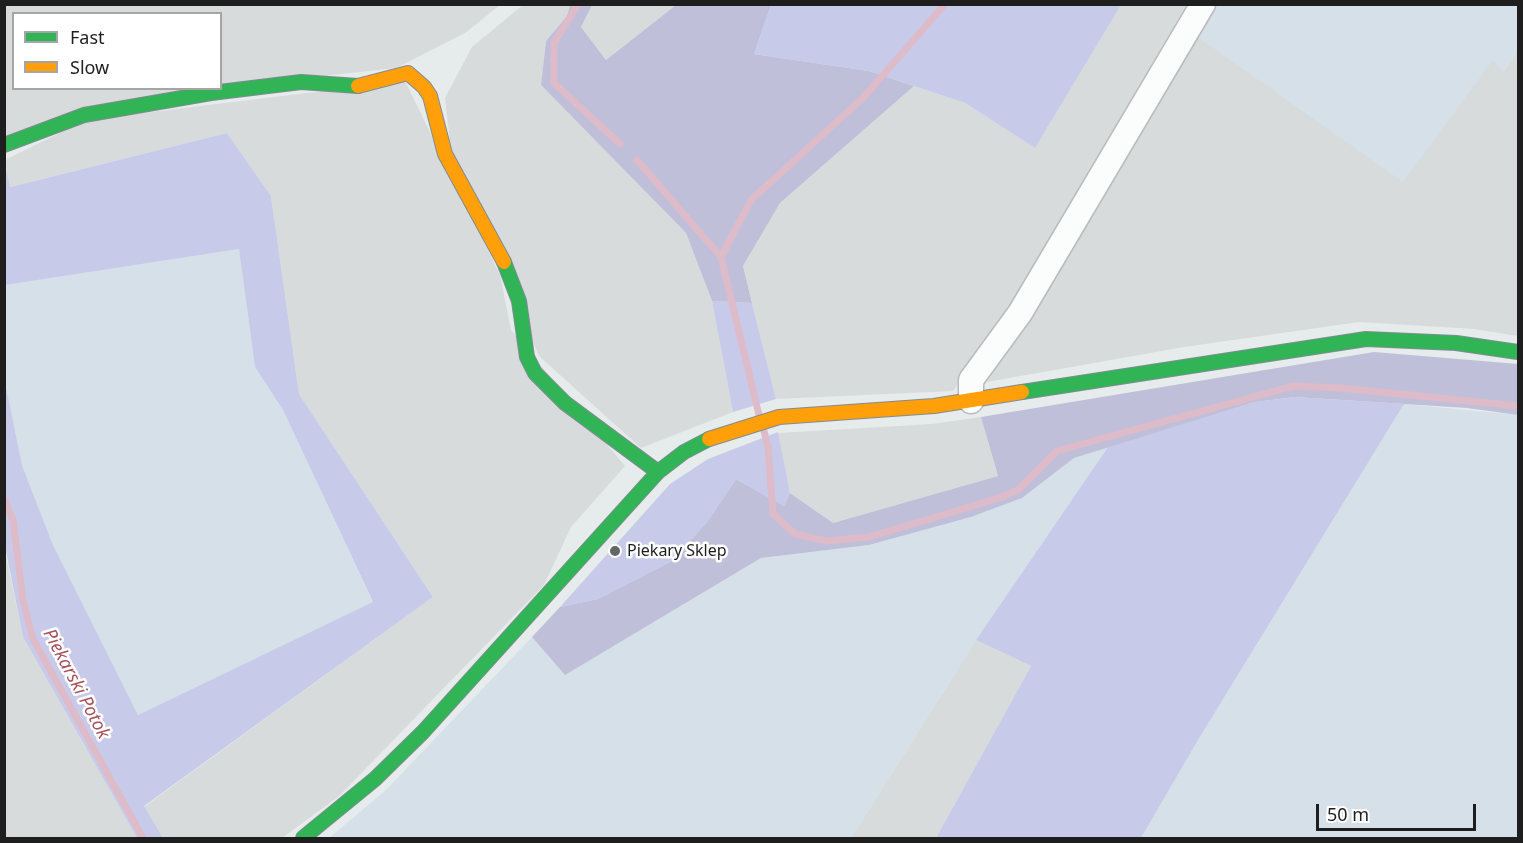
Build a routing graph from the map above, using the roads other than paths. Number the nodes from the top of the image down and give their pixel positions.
1 (1203, 4) edge
2 (4, 145) edge
3 (1518, 351) edge
4 (971, 401) junction
5 (658, 472) junction
6 (303, 838) edge

1 - 4 street
2 - 5 street
3 - 4 street
4 - 5 street
5 - 6 street

